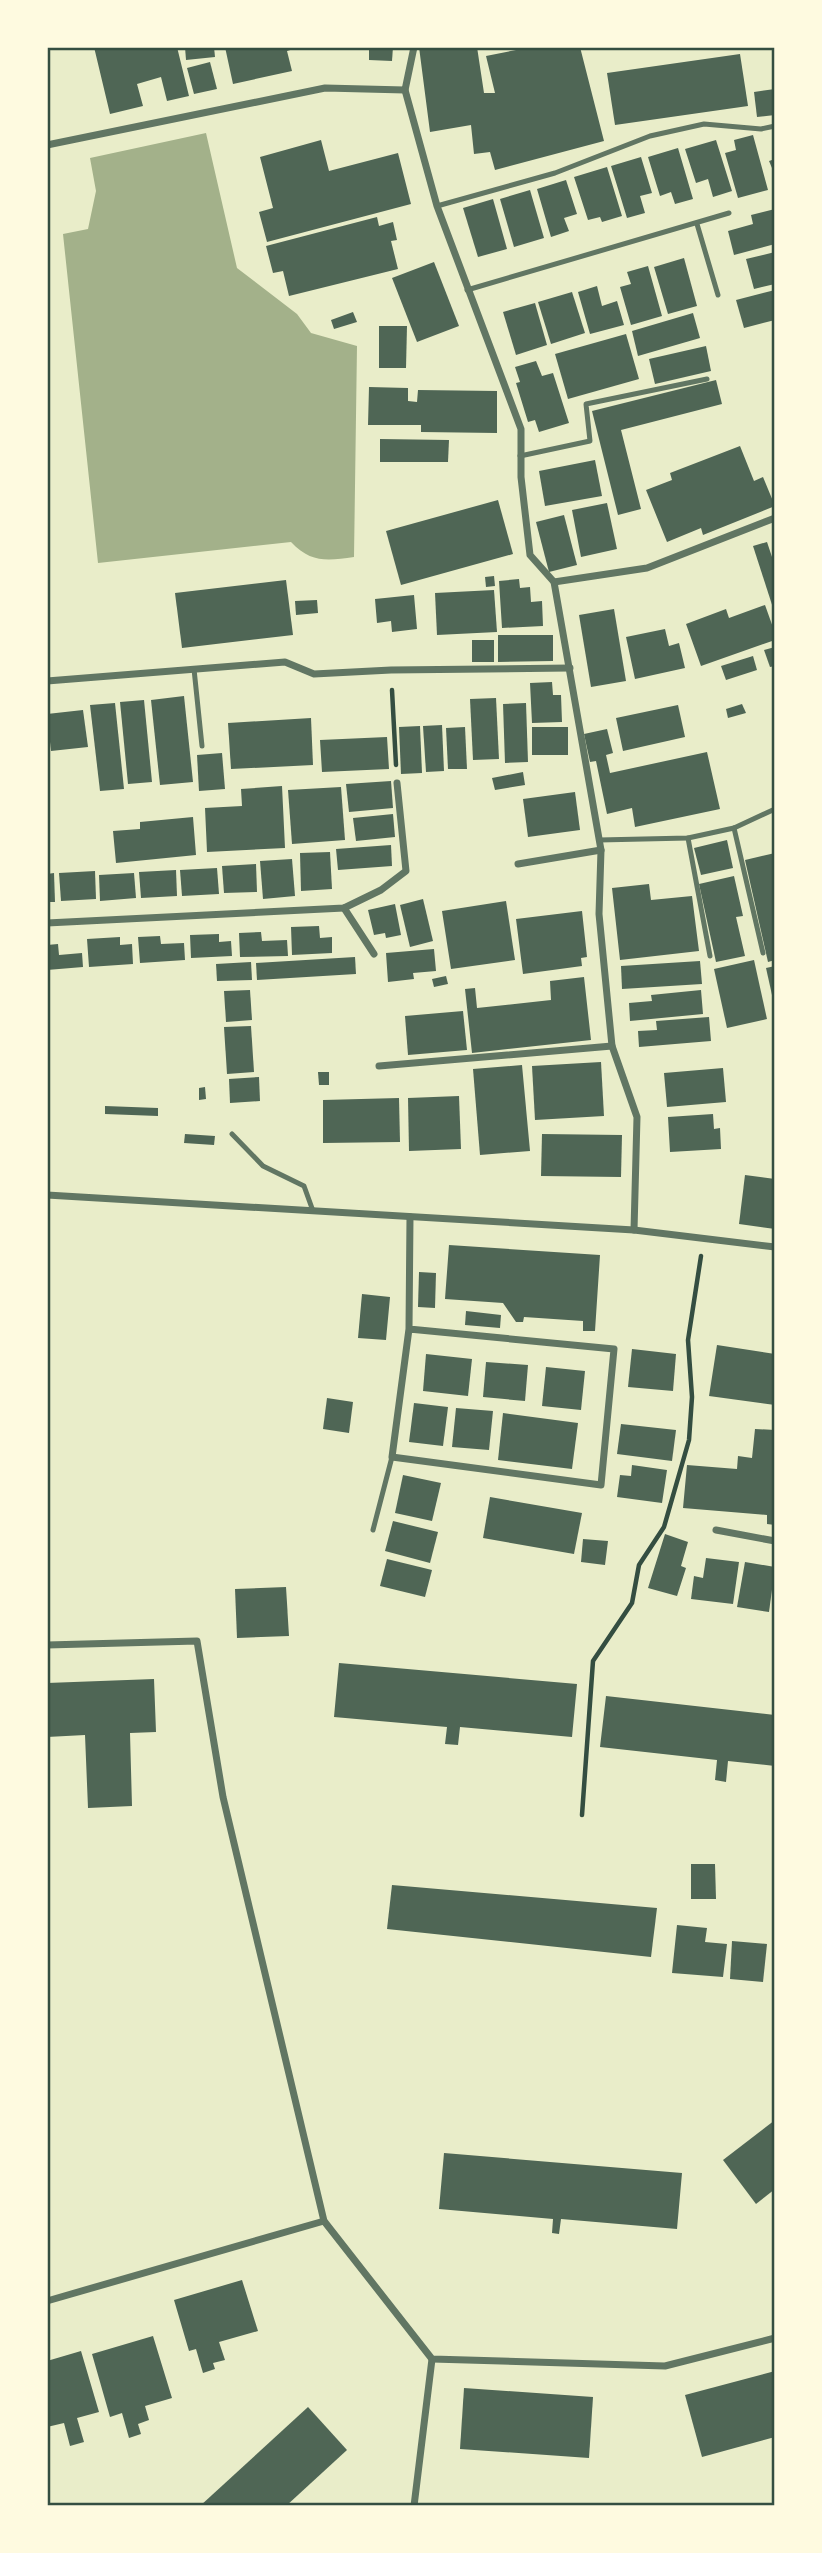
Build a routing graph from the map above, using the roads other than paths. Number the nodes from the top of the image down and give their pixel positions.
1 (414, 47) edge
2 (405, 90) junction
3 (775, 126) edge
4 (47, 145) edge
5 (437, 206) junction
6 (729, 214) dead end
7 (697, 224) junction
8 (467, 290) junction
9 (718, 295) dead end
10 (707, 379) dead end
11 (520, 456) junction
12 (775, 517) edge
13 (554, 582) junction
14 (570, 668) junction
15 (194, 669) junction
16 (47, 681) edge
17 (202, 746) dead end
18 (397, 783) road end
19 (775, 809) edge
20 (734, 828) junction
21 (688, 838) junction
22 (599, 840) junction
23 (601, 850) junction
24 (518, 864) dead end
25 (344, 908) junction
26 (47, 923) edge
27 (763, 953) dead end
28 (374, 954) dead end
29 (710, 957) dead end
30 (612, 1046) junction
31 (379, 1066) dead end
32 (232, 1134) dead end
33 (47, 1195) edge
34 (313, 1211) junction
35 (410, 1217) junction
36 (634, 1230) junction
37 (775, 1247) edge
38 (409, 1329) junction
39 (392, 1457) junction
40 (373, 1530) dead end
41 (716, 1530) dead end
42 (775, 1541) edge
43 (47, 1645) edge
44 (324, 2221) junction
45 (47, 2301) edge
46 (775, 2338) edge
47 (432, 2359) junction
48 (414, 2506) edge

1 - 2 street
2 - 4 street
2 - 5 street
3 - 5 lane
5 - 8 street
6 - 7 lane
7 - 8 lane
7 - 9 lane
8 - 11 street
10 - 11 lane
11 - 13 street
12 - 13 street
13 - 14 street
14 - 15 street
14 - 22 street
15 - 16 street
15 - 17 lane
18 - 25 street
19 - 20 lane
20 - 21 lane
20 - 27 lane
21 - 22 lane
21 - 29 lane
22 - 23 street
23 - 24 street
23 - 30 street
25 - 26 street
25 - 28 street
30 - 31 street
30 - 36 street
32 - 34 lane
33 - 34 street
34 - 35 street
35 - 36 street
35 - 38 street
36 - 37 street
38 - 39 street
38 - 39 street
39 - 40 lane
41 - 42 street
43 - 44 street
44 - 45 street
44 - 47 street
46 - 47 street
47 - 48 street

